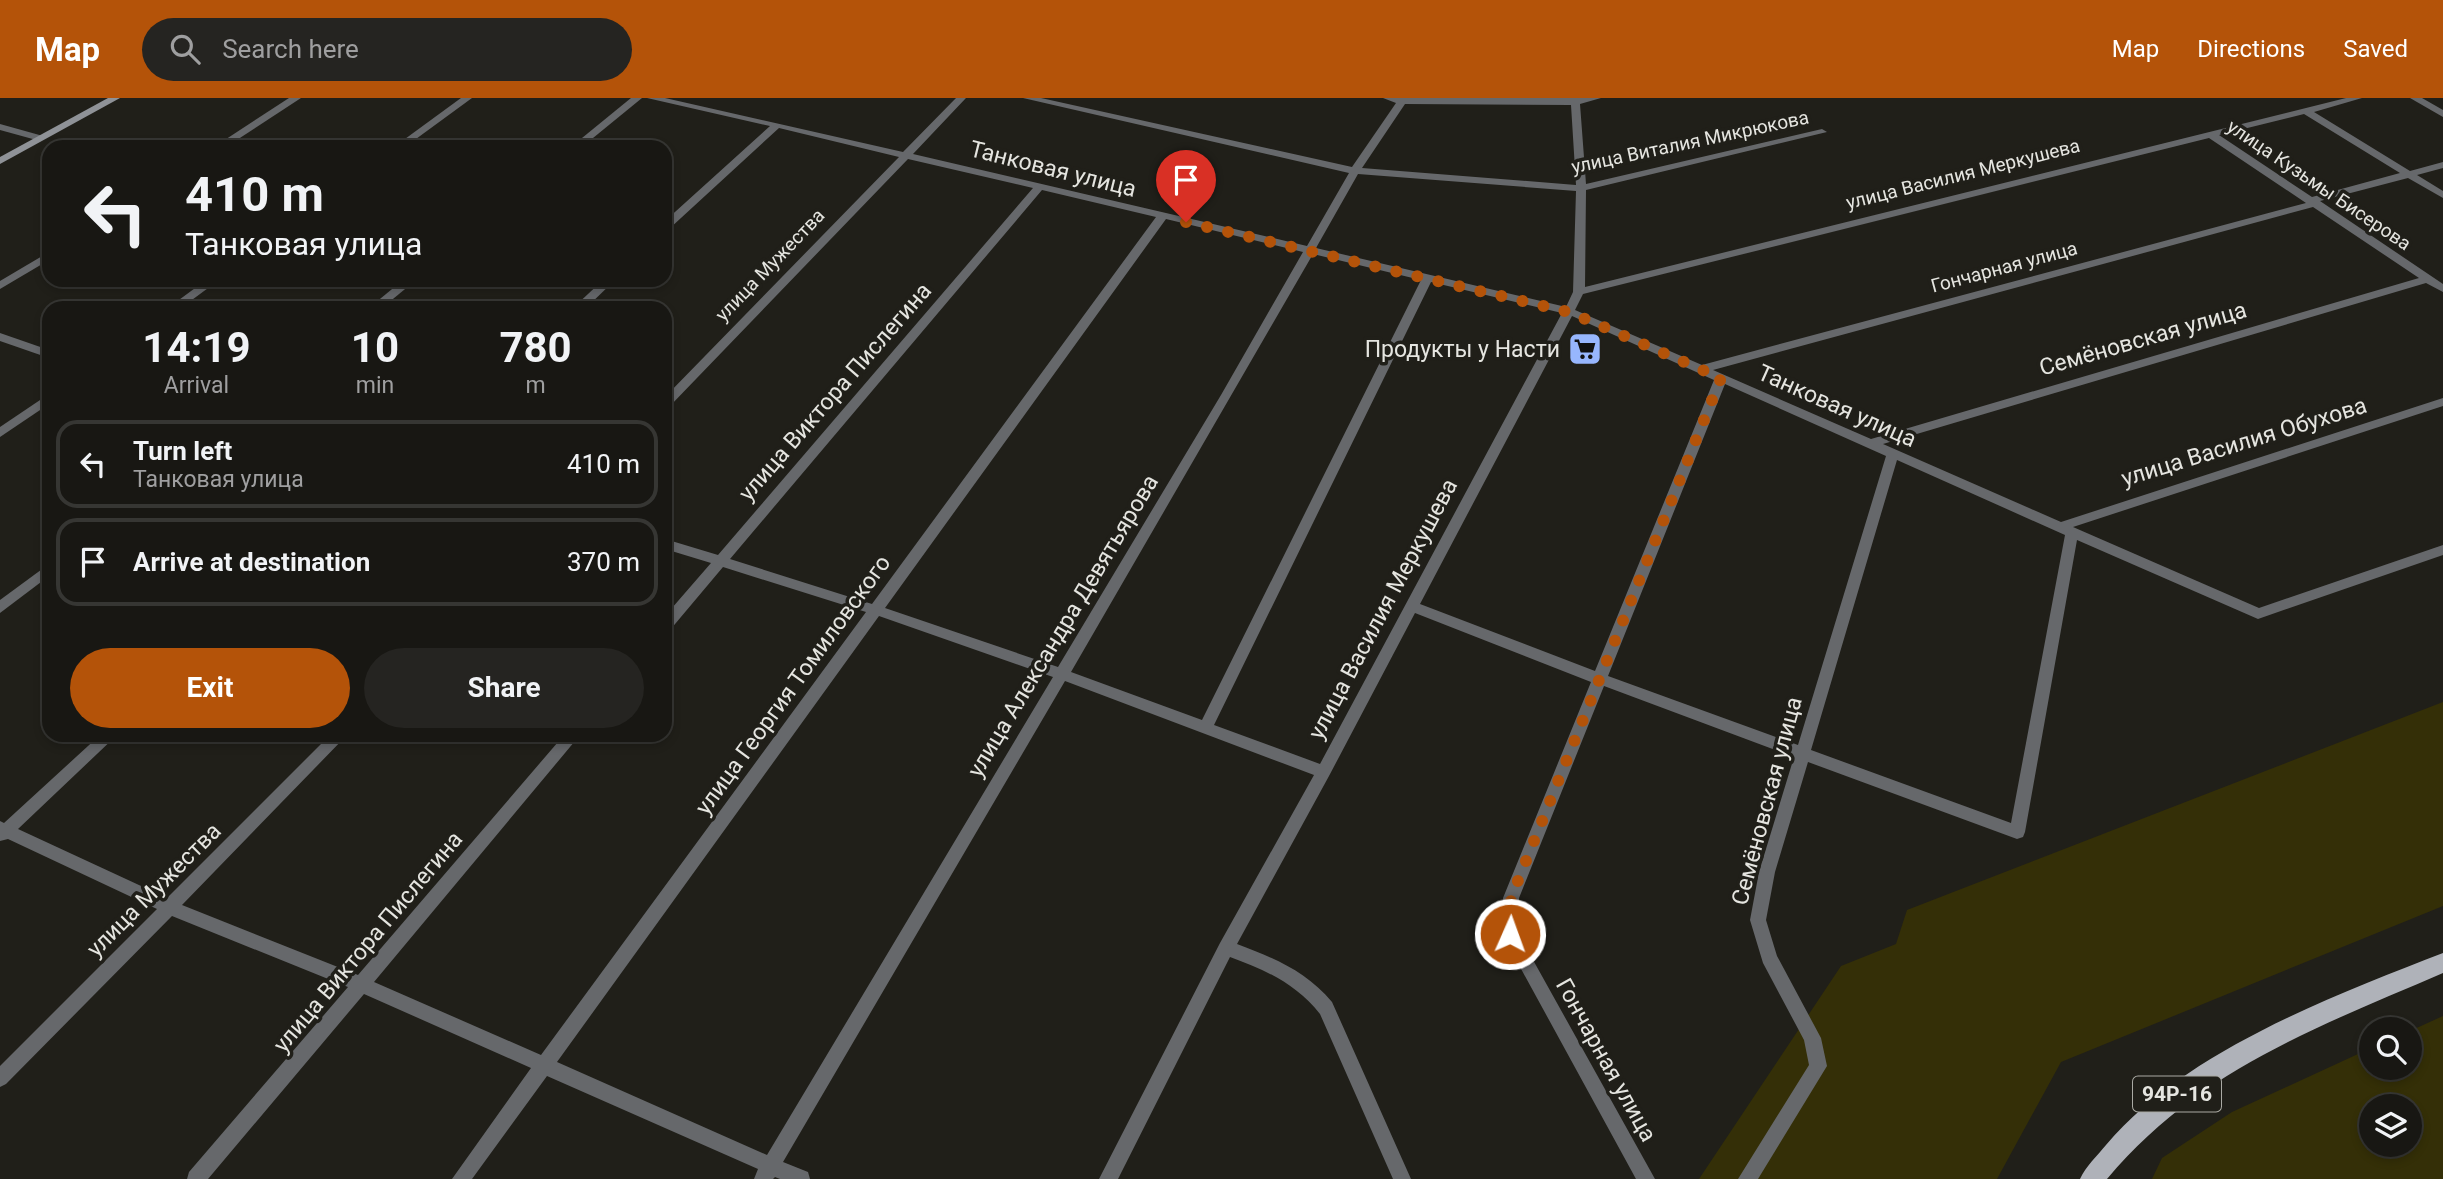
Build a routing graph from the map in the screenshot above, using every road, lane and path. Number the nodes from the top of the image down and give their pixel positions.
1 (115, 98) edge
2 (296, 98) edge
3 (467, 98) edge
4 (637, 98) edge
5 (652, 98) edge
6 (961, 98) edge
7 (1028, 98) edge
8 (1596, 98) edge
9 (2357, 98) edge
10 (2415, 98) edge
11 (1398, 99) edge
12 (1576, 100) edge
13 (2306, 111) junction
14 (2443, 114) edge
15 (777, 125) junction
16 (0, 127) edge
17 (1822, 132) dead end
18 (2210, 134) junction
19 (40, 138) junction
20 (230, 140) edge
21 (409, 140) edge
22 (585, 140) edge
23 (906, 155) junction
24 (0, 160) edge
25 (2443, 165) edge
26 (1355, 171) junction
27 (2409, 174) junction
28 (1039, 188) junction
29 (1581, 188) junction
30 (2443, 195) edge
31 (2314, 201) junction
32 (1162, 217) junction
33 (672, 222) edge
34 (1309, 250) junction
35 (42, 259) edge
36 (1428, 277) junction
37 (2428, 279) junction
38 (0, 286) edge
39 (204, 287) edge
40 (401, 287) edge
41 (602, 287) edge
42 (2443, 289) edge
43 (1579, 292) junction
44 (184, 301) edge
45 (384, 301) edge
46 (586, 301) edge
47 (1569, 312) junction
48 (0, 337) edge
49 (42, 352) edge
50 (1702, 369) junction
51 (1721, 378) junction
52 (672, 397) edge
53 (2443, 402) edge
54 (42, 403) edge
55 (0, 433) edge
56 (1871, 443) junction
57 (1893, 454) junction
58 (2066, 529) junction
59 (672, 546) edge
60 (2443, 550) edge
61 (719, 562) junction
62 (42, 575) edge
63 (1412, 606) junction
64 (0, 608) edge
65 (876, 610) junction
66 (672, 618) edge
67 (1061, 674) junction
68 (1600, 679) junction
69 (1205, 729) junction
70 (102, 742) edge
71 (333, 742) edge
72 (567, 742) edge
73 (1802, 754) junction
74 (1324, 772) junction
75 (2, 831) edge
76 (169, 907) junction
77 (1226, 948) junction
78 (2443, 963) edge
79 (362, 985) junction
80 (545, 1065) junction
81 (0, 1078) edge
82 (767, 1172) edge
83 (196, 1179) edge
84 (461, 1179) edge
85 (801, 1179) edge
86 (1108, 1179) edge
87 (1402, 1179) edge
88 (1646, 1179) edge
89 (1747, 1179) edge
90 (2092, 1179) edge

1 - 19 street
2 - 20 street
3 - 21 street
4 - 22 street
5 - 15 street, Танковая улица
6 - 23 street, улица Мужества
7 - 26 street, улица Виталия Микрюкова
8 - 12 street
9 - 13 street, улица Василия Меркушева
10 - 14 street
11 - 12 street
11 - 26 street, улица Александра Девятьярова
12 - 29 street, улица Василия Меркушева
13 - 18 street, улица Василия Меркушева
13 - 27 street
15 - 23 street, Танковая улица
15 - 33 street
16 - 19 street
17 - 29 street, улица Виталия Микрюкова
18 - 31 street, улица Кузьмы Бисерова
18 - 43 street, улица Василия Меркушева
19 - 24 street
23 - 28 street, Танковая улица
23 - 52 street, улица Мужества
25 - 27 street, Гончарная улица
26 - 29 street, улица Виталия Микрюкова
26 - 34 street, улица Александра Девятьярова
27 - 30 street
27 - 31 street, Гончарная улица
28 - 32 street, Танковая улица
28 - 61 street, улица Виктора Пислегина
29 - 43 street, улица Василия Меркушева
31 - 37 street, улица Кузьмы Бисерова
31 - 50 street, Гончарная улица
32 - 34 street, Танковая улица
32 - 65 street, улица Георгия Томиловского
34 - 36 street, Танковая улица
34 - 67 street, улица Александра Девятьярова
35 - 38 street
36 - 47 street, Танковая улица
36 - 69 street
37 - 42 street, улица Кузьмы Бисерова
37 - 56 street, Семёновская улица
39 - 44 street
40 - 45 street
41 - 46 street
43 - 47 street, улица Василия Меркушева
47 - 50 street, Танковая улица
47 - 63 street, улица Василия Меркушева
48 - 49 street
50 - 51 street, Танковая улица
51 - 56 street, Танковая улица
51 - 68 street, Гончарная улица
53 - 58 street, улица Василия Обухова
54 - 55 street
56 - 57 street, Танковая улица
57 - 58 street, Танковая улица
57 - 73 street, Семёновская улица
58 - 60 street, Танковая улица
58 - 73 street
59 - 61 street
61 - 65 street
61 - 66 street, улица Виктора Пислегина
62 - 64 street
63 - 68 street
63 - 74 street, улица Василия Меркушева
65 - 67 street
65 - 80 street, улица Георгия Томиловского
67 - 69 street
67 - 82 street, улица Александра Девятьярова
68 - 73 street
68 - 88 street, Гончарная улица
69 - 74 street
70 - 75 street
71 - 76 street, улица Мужества
72 - 79 street, улица Виктора Пислегина
73 - 89 street, Семёновская улица
74 - 77 street, улица Василия Меркушева
75 - 76 street
76 - 79 street
76 - 81 street, улица Мужества
77 - 86 street, улица Василия Меркушева
77 - 87 street
78 - 90 main road, 94Р-16
79 - 80 street
79 - 83 street, улица Виктора Пислегина
80 - 82 street
80 - 84 street, улица Георгия Томиловского
82 - 85 street

